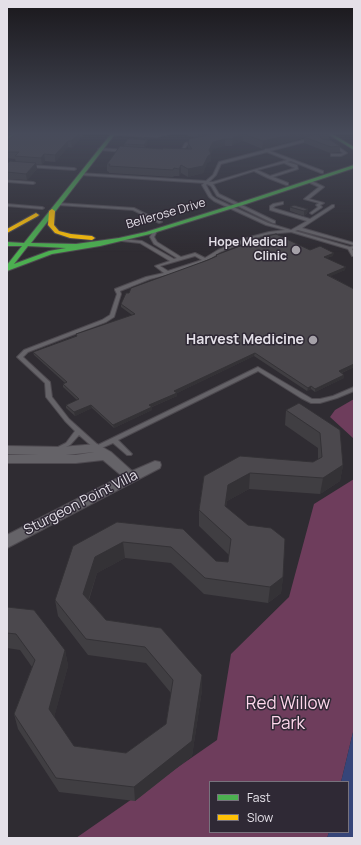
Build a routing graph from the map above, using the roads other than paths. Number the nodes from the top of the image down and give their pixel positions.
1 (74, 173) edge
2 (76, 173) edge
3 (94, 173) edge
4 (215, 173) edge
5 (242, 173) edge
6 (261, 173) edge
7 (280, 173) edge
8 (318, 173) edge
9 (335, 173) edge
10 (269, 177) junction
11 (66, 178) dead end
12 (8, 182) edge
13 (311, 182) junction
14 (33, 183) dead end
15 (208, 183) junction
16 (287, 184) junction
17 (282, 203) dead end
18 (231, 205) junction
19 (7, 206) edge
20 (333, 206) dead end
21 (55, 207) junction
22 (42, 208) junction
23 (312, 213) dead end
24 (311, 221) junction
25 (160, 222) junction
26 (298, 228) junction
27 (7, 231) edge
28 (155, 231) junction
29 (292, 231) junction
30 (119, 240) junction
31 (97, 241) junction
32 (28, 242) junction
33 (10, 243) edge
34 (353, 246) edge
35 (354, 255) edge
36 (180, 258) junction
37 (172, 260) junction
38 (205, 260) junction
39 (7, 269) edge
40 (168, 273) junction
41 (354, 389) edge
42 (79, 431) junction
43 (114, 440) junction
44 (7, 450) edge
45 (53, 451) junction
46 (102, 452) junction
47 (128, 454) dead end
48 (7, 459) edge
49 (155, 465) dead end
50 (131, 476) junction
51 (7, 542) edge

1 - 11 main road
2 - 21 main road
3 - 15 lane
4 - 15 lane
5 - 15 lane
6 - 10 lane
7 - 10 lane
8 - 16 main road, Bellerose Drive
9 - 13 main road, Bellerose Drive
10 - 16 lane
12 - 14 lane
13 - 18 main road, Bellerose Drive
13 - 23 lane
15 - 18 lane
15 - 18 lane
16 - 18 main road, Bellerose Drive
17 - 24 lane
18 - 25 main road, Bellerose Drive
18 - 26 lane
18 - 28 main road, Bellerose Drive
18 - 29 lane
19 - 22 lane
20 - 24 lane
21 - 25 lane
21 - 31 main road
21 - 32 main road
22 - 27 main road
22 - 33 main road
24 - 26 lane
25 - 31 main road, Bellerose Drive
26 - 29 lane
26 - 34 lane
28 - 30 main road, Bellerose Drive
28 - 36 lane
29 - 34 lane
29 - 38 lane
30 - 31 main road, Bellerose Drive
30 - 37 lane
31 - 32 main road, Bellerose Drive
31 - 39 main road
32 - 33 main road, Bellerose Drive
32 - 39 main road
34 - 35 lane
36 - 37 lane
36 - 38 lane
37 - 40 lane
38 - 40 lane
40 - 42 lane
41 - 43 lane
42 - 45 lane
42 - 46 lane
43 - 46 lane
43 - 47 lane
44 - 45 street
45 - 46 street
46 - 48 street
46 - 50 street
49 - 50 street, Sturgeon Point Villa
50 - 51 street, Sturgeon Point Villa

